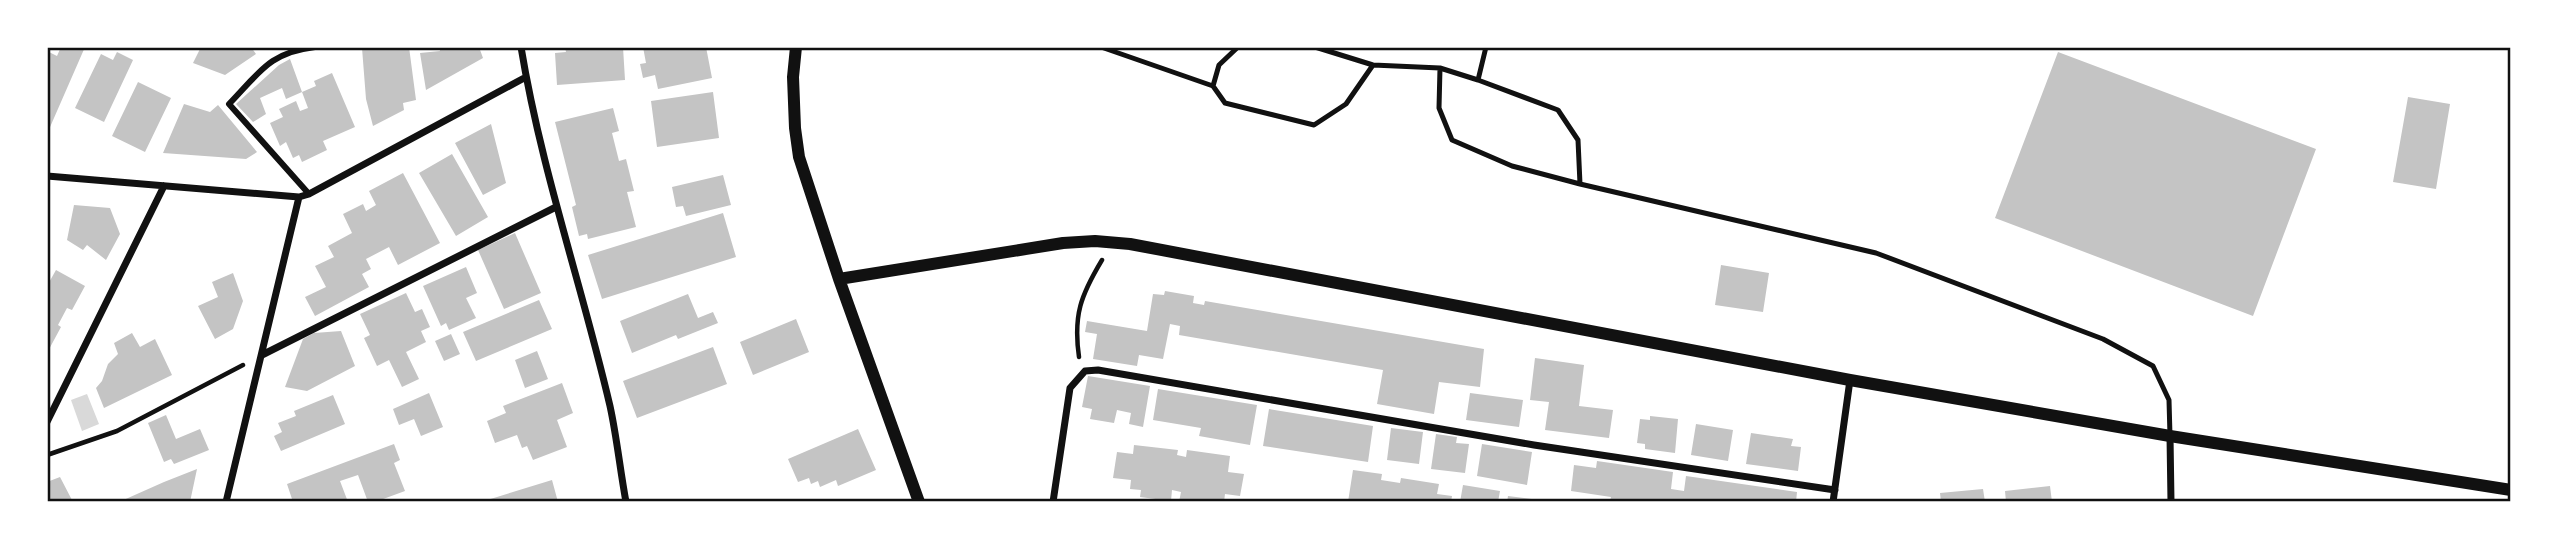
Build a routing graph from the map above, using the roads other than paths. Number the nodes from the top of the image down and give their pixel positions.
1 (315, 47) edge
2 (521, 47) edge
3 (796, 47) edge
4 (1101, 47) edge
5 (1238, 47) edge
6 (1315, 47) edge
7 (1486, 47) edge
8 (1373, 65) junction
9 (1440, 68) junction
10 (526, 77) junction
11 (1478, 80) junction
12 (1213, 86) junction
13 (47, 176) edge
14 (1580, 184) junction
15 (164, 186) junction
16 (309, 194) junction
17 (299, 197) junction
18 (556, 207) junction
19 (839, 279) junction
20 (262, 355) junction
21 (1850, 380) junction
22 (47, 422) edge
23 (2170, 436) junction
24 (1835, 490) junction
25 (2511, 490) edge
26 (226, 502) edge
27 (626, 502) edge
28 (919, 502) edge
29 (1052, 502) edge
30 (1833, 502) edge
31 (2171, 502) edge

1 - 16 street
2 - 10 street
3 - 19 street
4 - 12 lane
5 - 12 lane
6 - 8 lane
7 - 11 lane
8 - 9 lane
8 - 12 lane
9 - 11 lane
9 - 14 lane
10 - 16 street
10 - 18 street
11 - 14 lane
13 - 15 street
14 - 23 lane
15 - 17 street
15 - 22 street
16 - 17 street
17 - 20 street
18 - 20 street
18 - 27 street
19 - 21 street
19 - 28 street
20 - 26 street
21 - 23 street
21 - 24 street
23 - 25 street
23 - 31 street
24 - 29 street
24 - 30 street

